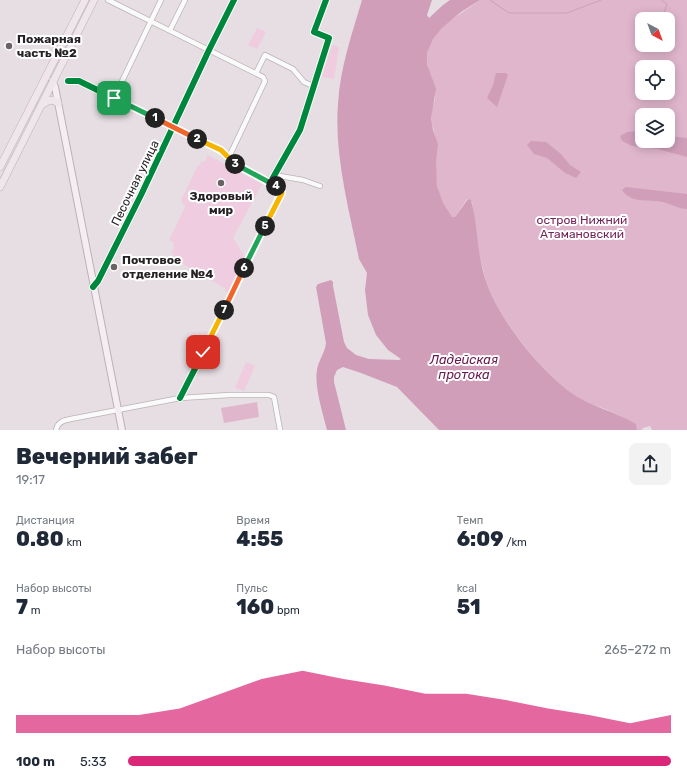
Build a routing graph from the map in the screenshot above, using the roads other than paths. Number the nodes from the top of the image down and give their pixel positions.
1 (85, 0) edge
2 (94, 0) edge
3 (108, 0) edge
4 (161, 0) edge
5 (185, 0) edge
6 (234, 0) edge
7 (326, 0) edge
8 (151, 21) junction
9 (170, 30) junction
10 (209, 50) junction
11 (256, 73) junction
12 (46, 76) junction
13 (53, 81) junction
14 (68, 81) dead end
15 (313, 86) junction
16 (114, 98) junction
17 (58, 103) junction
18 (40, 106) junction
19 (174, 127) junction
20 (228, 159) junction
21 (0, 167) edge
22 (274, 175) junction
23 (270, 183) junction
24 (320, 186) dead end
25 (0, 187) edge
26 (93, 287) junction
27 (180, 398) junction
28 (118, 410) junction
29 (56, 430) edge
30 (122, 430) edge
31 (280, 430) edge

1 - 12 highway
2 - 13 highway
3 - 8 street
4 - 8 street
5 - 9 street
6 - 10 street, Песочная улица
7 - 15 street
8 - 9 street
8 - 16 street
9 - 10 street
10 - 11 street
10 - 19 street, Песочная улица
11 - 15 street
11 - 20 street
12 - 13 main road
12 - 21 highway
13 - 17 main road
13 - 18 highway
14 - 16 street
15 - 22 street
16 - 19 street
17 - 18 highway
17 - 26 main road
18 - 25 highway
19 - 20 street
19 - 26 street, Песочная улица
20 - 23 street
22 - 23 street
22 - 24 street
23 - 27 street
26 - 28 main road
27 - 28 street
27 - 31 street
28 - 29 street
28 - 30 main road

